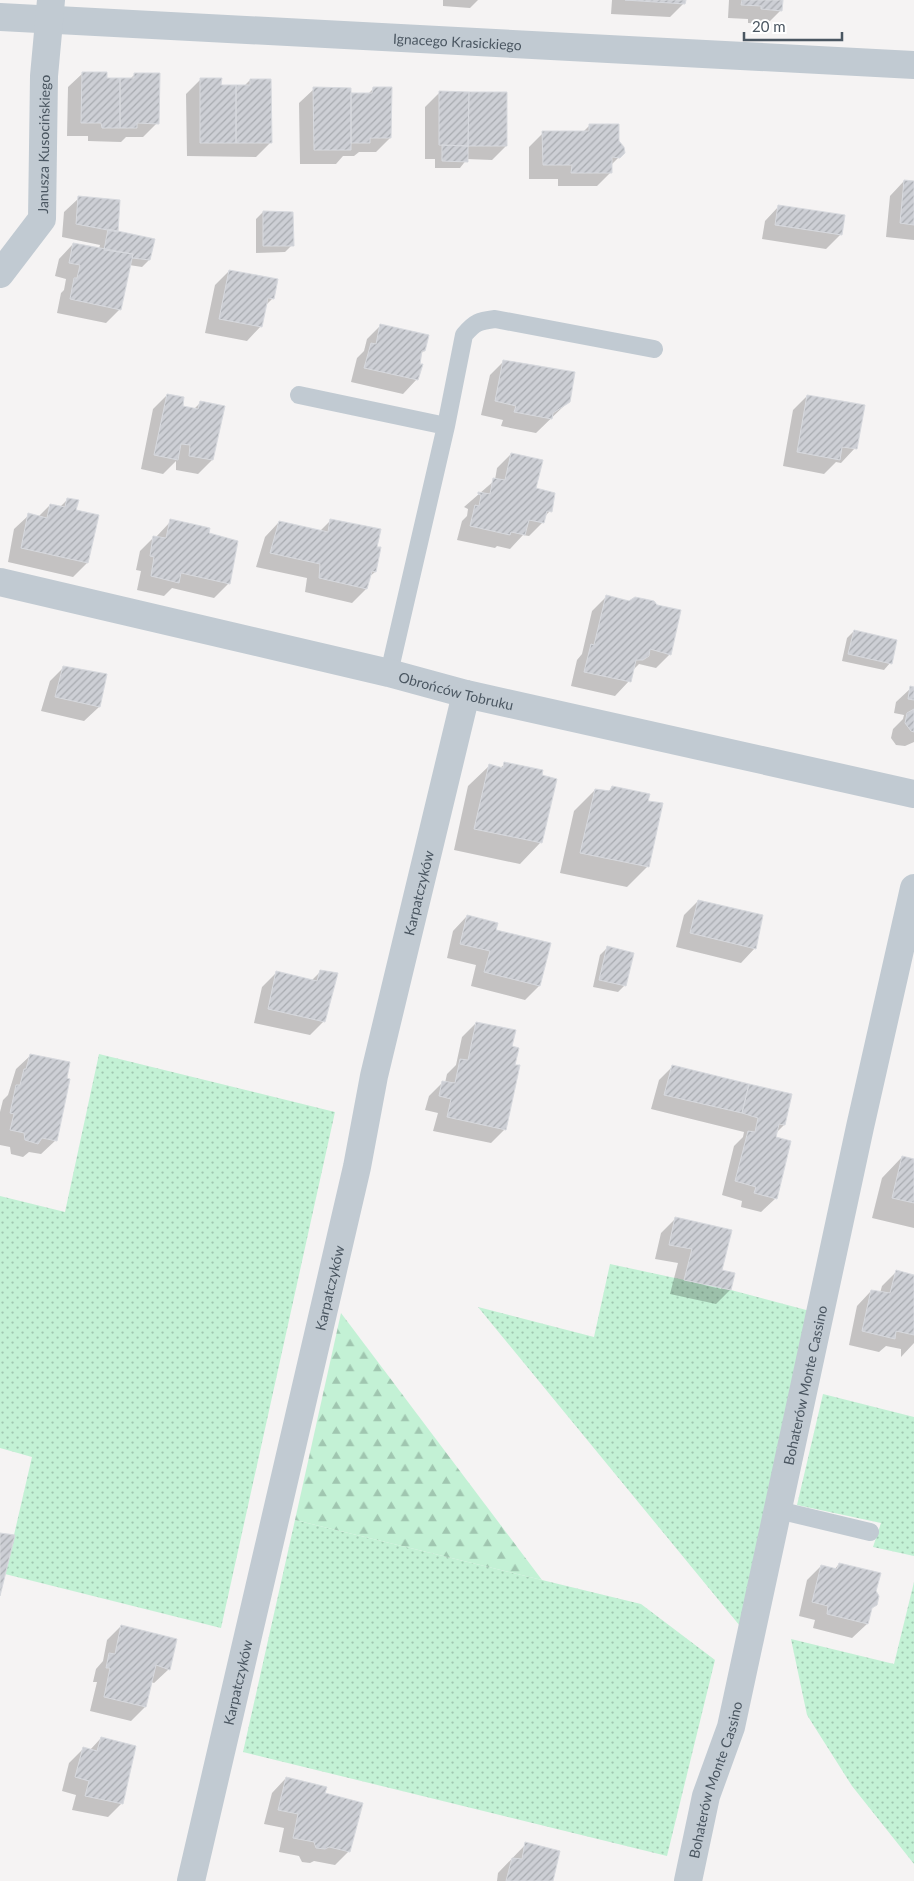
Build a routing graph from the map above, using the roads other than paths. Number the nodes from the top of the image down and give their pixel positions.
1 (49, 10) edge
2 (0, 17) edge
3 (914, 65) edge
4 (0, 274) edge
5 (654, 349) dead end
6 (299, 395) dead end
7 (446, 426) junction
8 (0, 582) edge
9 (389, 673) junction
10 (466, 694) junction
11 (914, 794) edge
12 (914, 888) edge
13 (778, 1510) junction
14 (870, 1532) dead end
15 (191, 1881) edge
16 (688, 1881) edge

1 - 2 street, Ignacego Krasickiego
1 - 3 street, Ignacego Krasickiego
1 - 4 street, Janusza Kusocińskiego
5 - 7 lane
6 - 7 lane
7 - 9 lane
8 - 9 street, Obrońców Tobruku
9 - 10 street, Obrońców Tobruku
10 - 11 street, Obrońców Tobruku
10 - 15 street, Karpatczyków
12 - 13 street, Bohaterów Monte Cassino
13 - 14 lane
13 - 16 street, Bohaterów Monte Cassino

